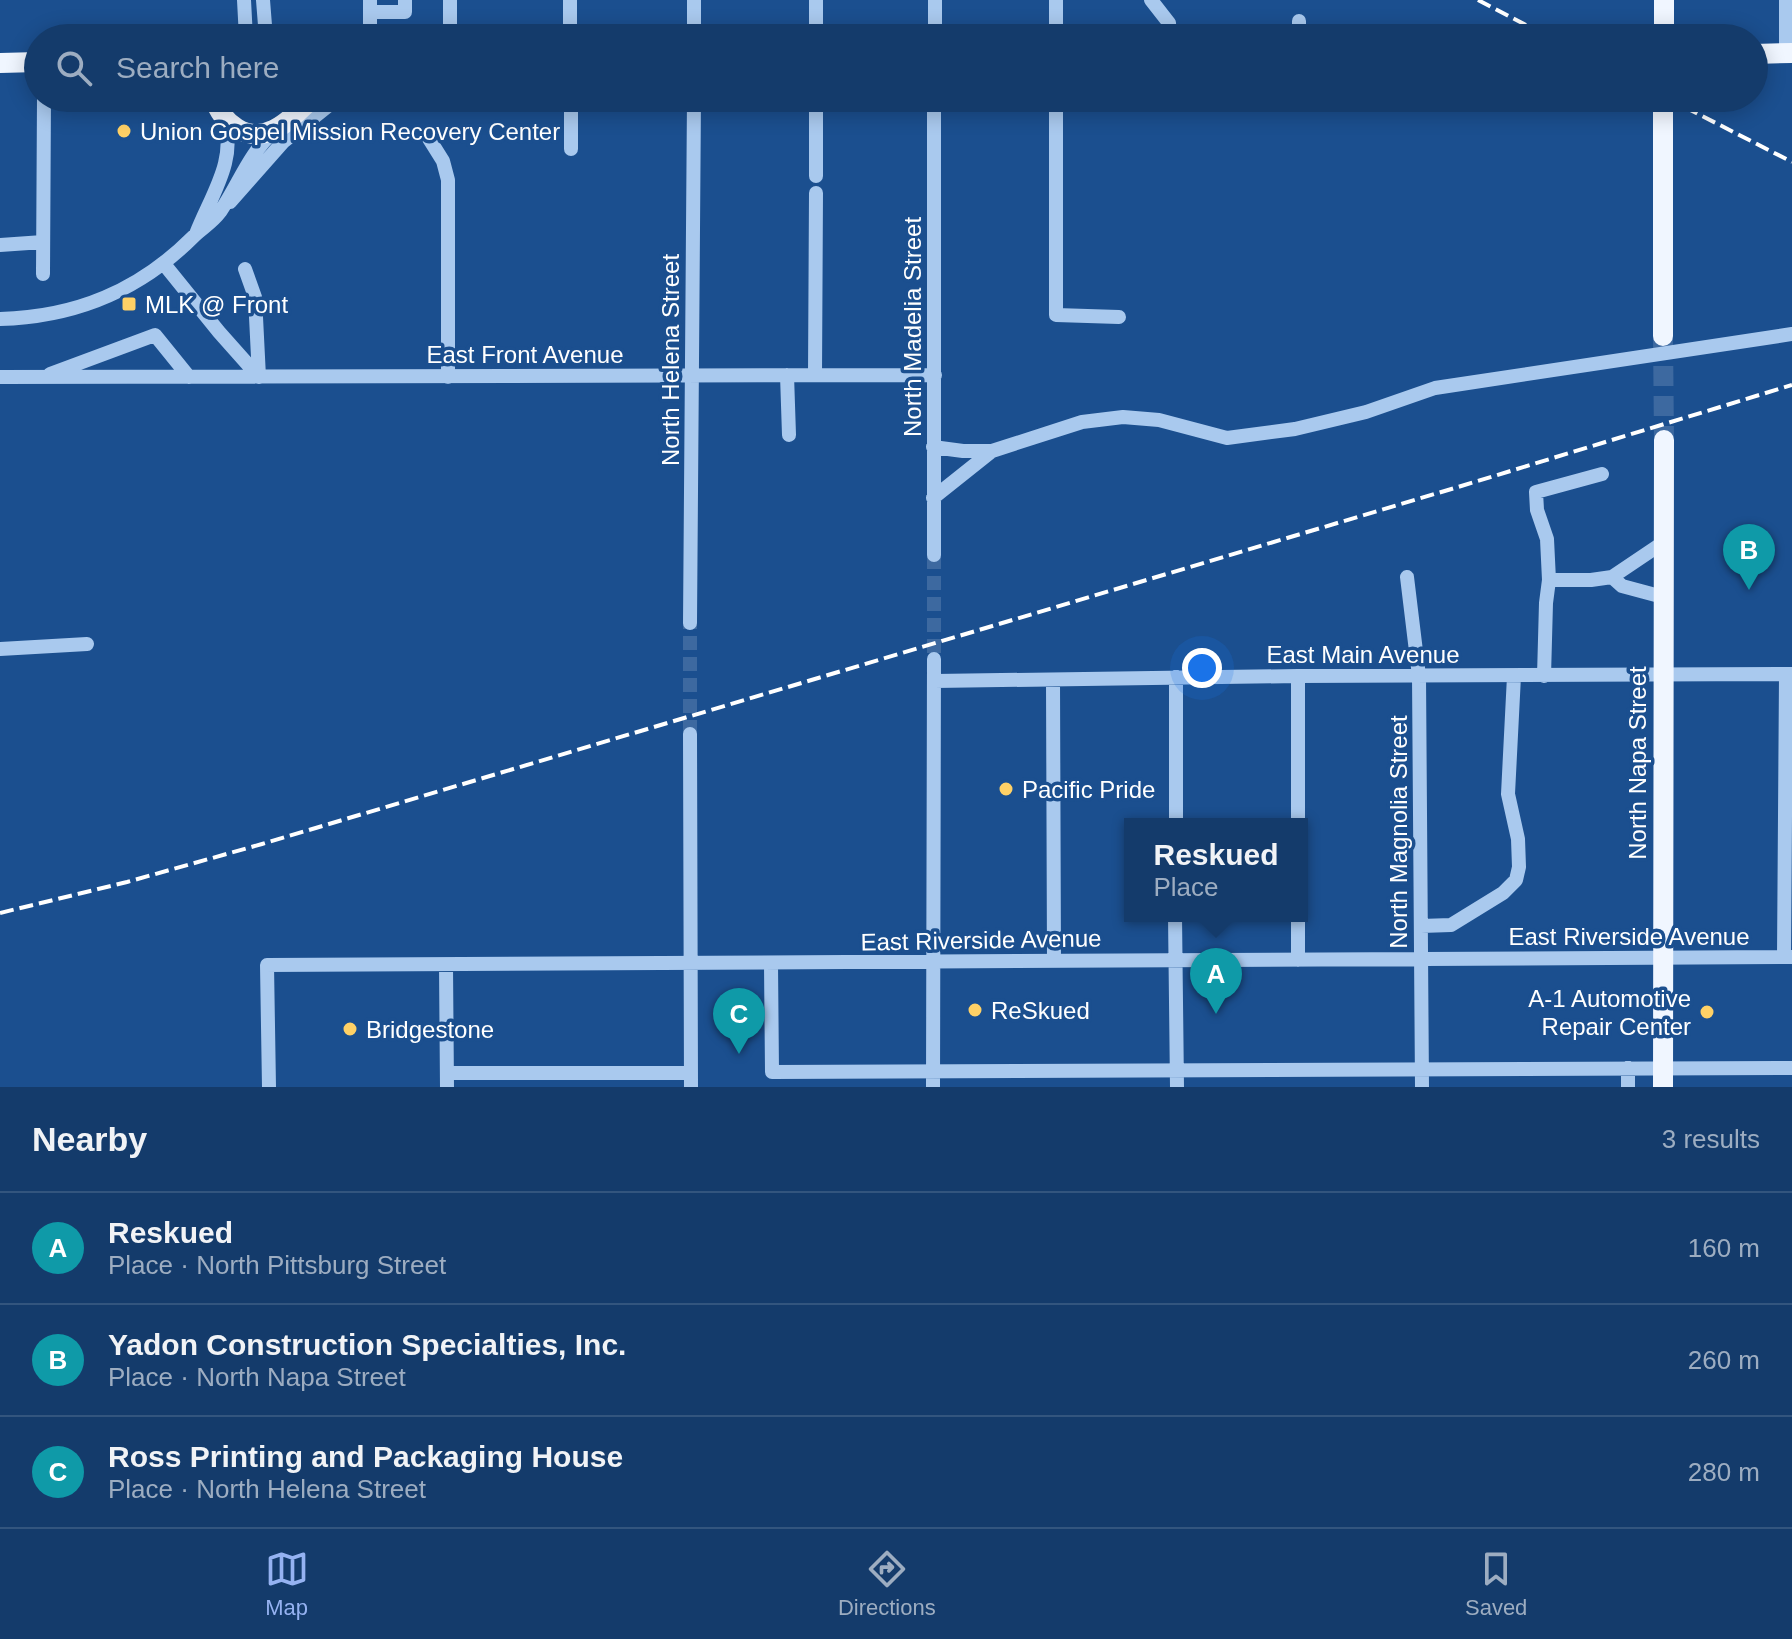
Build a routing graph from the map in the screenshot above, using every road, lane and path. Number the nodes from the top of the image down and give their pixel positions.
1 (244, 0) edge
2 (263, 0) edge
3 (405, 0) edge
4 (450, 0) edge
5 (570, 0) edge
6 (694, 0) edge
7 (816, 0) edge
8 (935, 0) edge
9 (1056, 0) edge
10 (1151, 0) edge
11 (1664, 0) edge
12 (1786, 0) edge
13 (370, 6) edge
14 (245, 24) edge
15 (265, 24) edge
16 (450, 24) edge
17 (570, 24) edge
18 (694, 24) edge
19 (816, 24) edge
20 (935, 24) edge
21 (1056, 24) edge
22 (1169, 24) edge
23 (1664, 24) edge
24 (1789, 53) edge
25 (1768, 54) edge
26 (24, 62) edge
27 (0, 63) edge
28 (44, 112) edge
29 (220, 112) edge
30 (291, 112) edge
31 (320, 112) edge
32 (571, 112) edge
33 (694, 112) edge
34 (816, 112) edge
35 (934, 112) edge
36 (1056, 112) edge
37 (1663, 112) edge
38 (223, 118) junction
39 (276, 129) junction
40 (428, 137) dead end
41 (571, 149) dead end
42 (816, 176) dead end
43 (816, 193) dead end
44 (221, 211) junction
45 (196, 234) junction
46 (43, 242) junction
47 (0, 245) edge
48 (164, 264) junction
49 (245, 269) dead end
50 (43, 274) dead end
51 (1119, 317) dead end
52 (0, 319) edge
53 (1792, 334) edge
54 (1663, 336) tunnel mouth
55 (787, 375) junction
56 (815, 375) junction
57 (935, 375) junction
58 (692, 376) junction
59 (0, 377) edge
60 (42, 377) junction
61 (189, 377) junction
62 (259, 377) junction
63 (448, 377) junction
64 (789, 435) dead end
65 (1664, 440) tunnel mouth
66 (933, 447) junction
67 (992, 451) junction
68 (1602, 474) dead end
69 (933, 498) junction
70 (1664, 542) junction
71 (934, 555) tunnel mouth
72 (1407, 577) dead end
73 (1612, 577) junction
74 (1549, 580) junction
75 (1663, 597) junction
76 (690, 623) tunnel mouth
77 (87, 644) dead end
78 (0, 649) edge
79 (934, 659) tunnel mouth
80 (1789, 674) edge
81 (1298, 676) junction
82 (1419, 676) junction
83 (1514, 676) junction
84 (1544, 676) junction
85 (1662, 676) junction
86 (1176, 677) junction
87 (935, 681) junction
88 (1053, 681) junction
89 (690, 734) tunnel mouth
90 (1176, 818) edge
91 (1298, 818) edge
92 (1175, 922) edge
93 (1298, 922) edge
94 (1421, 926) junction
95 (1788, 957) edge
96 (1663, 958) junction
97 (1421, 959) junction
98 (1175, 960) junction
99 (1298, 960) junction
100 (1054, 961) junction
101 (933, 962) junction
102 (690, 964) junction
103 (771, 964) junction
104 (446, 966) junction
105 (1628, 1068) junction
106 (1792, 1068) edge
107 (933, 1070) junction
108 (1422, 1070) junction
109 (1663, 1077) edge
110 (447, 1080) edge
111 (691, 1080) edge
112 (1177, 1080) edge
113 (269, 1087) edge
114 (933, 1087) edge
115 (1422, 1087) edge
116 (1628, 1087) edge

1 - 14 street
2 - 15 street
3 - 13 street
4 - 16 street
5 - 17 street
6 - 18 street
7 - 19 street
8 - 20 street
9 - 21 street
10 - 22 street
11 - 23 main road
12 - 24 street
24 - 25 main road
26 - 27 main road
28 - 46 street
29 - 38 main road
30 - 39 main road
31 - 44 street
32 - 41 street
33 - 58 street, North Helena Street
34 - 42 street
35 - 57 street, North Madelia Street
36 - 51 street
37 - 54 main road
38 - 39 main road
38 - 45 street
39 - 44 street
40 - 63 street
43 - 56 street
44 - 45 street
45 - 48 street
46 - 47 street
46 - 50 street
48 - 52 street
48 - 62 street
49 - 62 street
53 - 67 street
55 - 56 street, East Front Avenue
55 - 58 street, East Front Avenue
55 - 64 street
56 - 57 street, East Front Avenue
57 - 66 street, North Madelia Street
58 - 63 street, East Front Avenue
58 - 76 street, North Helena Street
59 - 60 street, East Front Avenue
60 - 61 street, East Front Avenue
60 - 61 street
61 - 62 street, East Front Avenue
62 - 63 street, East Front Avenue
65 - 70 main road, North Napa Street
66 - 67 street
66 - 69 street, North Madelia Street
67 - 69 street
68 - 74 street
69 - 71 street, North Madelia Street
70 - 73 street
70 - 75 main road, North Napa Street
72 - 82 street, North Magnolia Street
73 - 74 street
73 - 75 street
74 - 84 street
75 - 85 main road, North Napa Street
77 - 78 street
79 - 87 street
80 - 85 street, East Main Avenue
80 - 95 street
81 - 82 street, East Main Avenue
81 - 86 street, East Main Avenue
81 - 91 street
82 - 83 street, East Main Avenue
82 - 94 street, North Magnolia Street
83 - 84 street, East Main Avenue
83 - 94 street
84 - 85 street, East Main Avenue
85 - 96 main road, North Napa Street
86 - 88 street, East Main Avenue
86 - 90 street
87 - 88 street, East Main Avenue
87 - 101 street
88 - 100 street
89 - 102 street
92 - 98 street
93 - 99 street
94 - 97 street, North Magnolia Street
95 - 96 street, East Riverside Avenue
96 - 97 street, East Riverside Avenue
96 - 109 main road, North Napa Street
97 - 99 street, East Riverside Avenue
97 - 108 street, North Magnolia Street
98 - 99 street, East Riverside Avenue
98 - 100 street, East Riverside Avenue
98 - 112 street
100 - 101 street, East Riverside Avenue
101 - 103 street, East Riverside Avenue
101 - 107 street
102 - 103 street, East Riverside Avenue
102 - 104 street, East Riverside Avenue
102 - 111 street
103 - 107 street
104 - 110 street
104 - 113 street, East Riverside Avenue
105 - 108 street
105 - 109 street
105 - 116 street
106 - 109 street
107 - 112 street
107 - 114 street
108 - 112 street
108 - 115 street, North Magnolia Street
110 - 111 street

